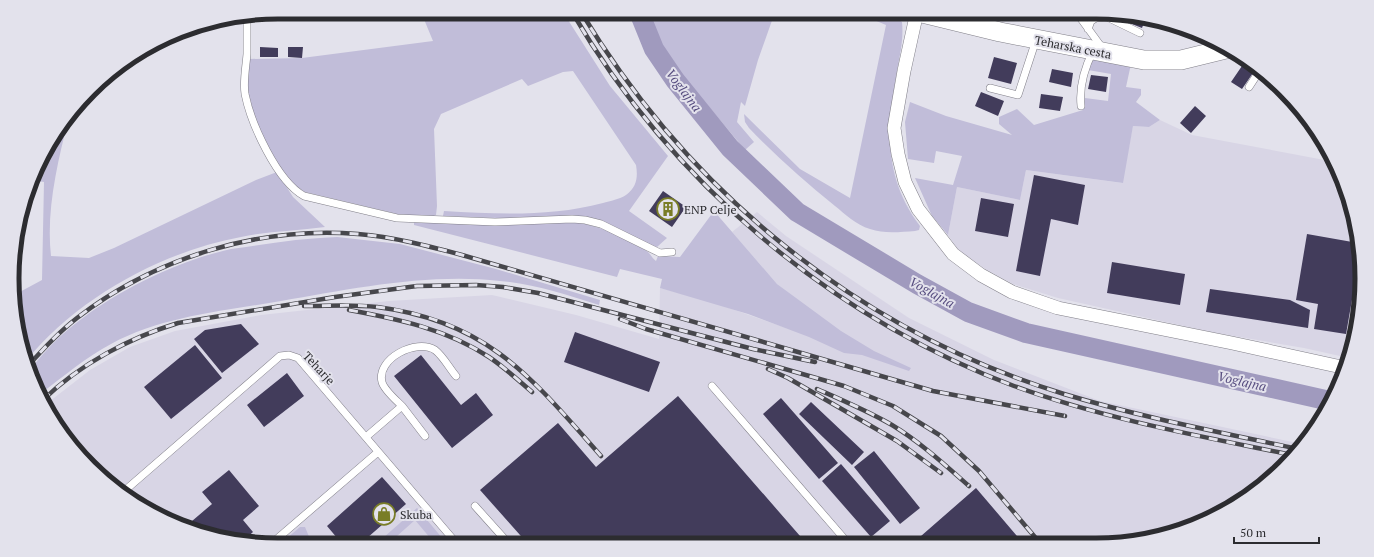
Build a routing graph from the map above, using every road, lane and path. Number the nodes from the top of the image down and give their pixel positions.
1 (916, 19) edge
2 (949, 19) edge
3 (1081, 19) edge
4 (1095, 19) edge
5 (1113, 20) edge
6 (247, 21) edge
7 (1088, 29) junction
8 (1140, 33) dead end
9 (1036, 39) junction
10 (1219, 51) edge
11 (1100, 52) junction
12 (1256, 75) edge
13 (1249, 87) dead end
14 (990, 88) dead end
15 (1080, 106) dead end
16 (672, 252) dead end
17 (1339, 367) edge
18 (456, 376) dead end
19 (712, 386) dead end
20 (402, 406) junction
21 (425, 436) dead end
22 (366, 437) junction
23 (378, 452) junction
24 (127, 489) edge
25 (475, 506) dead end
26 (278, 538) edge
27 (453, 538) edge
28 (504, 538) edge
29 (843, 538) edge

1 - 17 street
2 - 9 street, Teharska cesta
3 - 7 lane
4 - 7 lane
5 - 8 lane
6 - 16 lane
7 - 11 lane
9 - 11 street, Teharska cesta
9 - 14 lane
10 - 11 street, Teharska cesta
11 - 15 lane
12 - 13 lane
18 - 20 lane
19 - 29 lane
20 - 21 lane
20 - 22 lane
22 - 23 lane, Teharje
22 - 24 lane, Teharje
23 - 26 lane
23 - 27 lane, Teharje
25 - 28 lane

